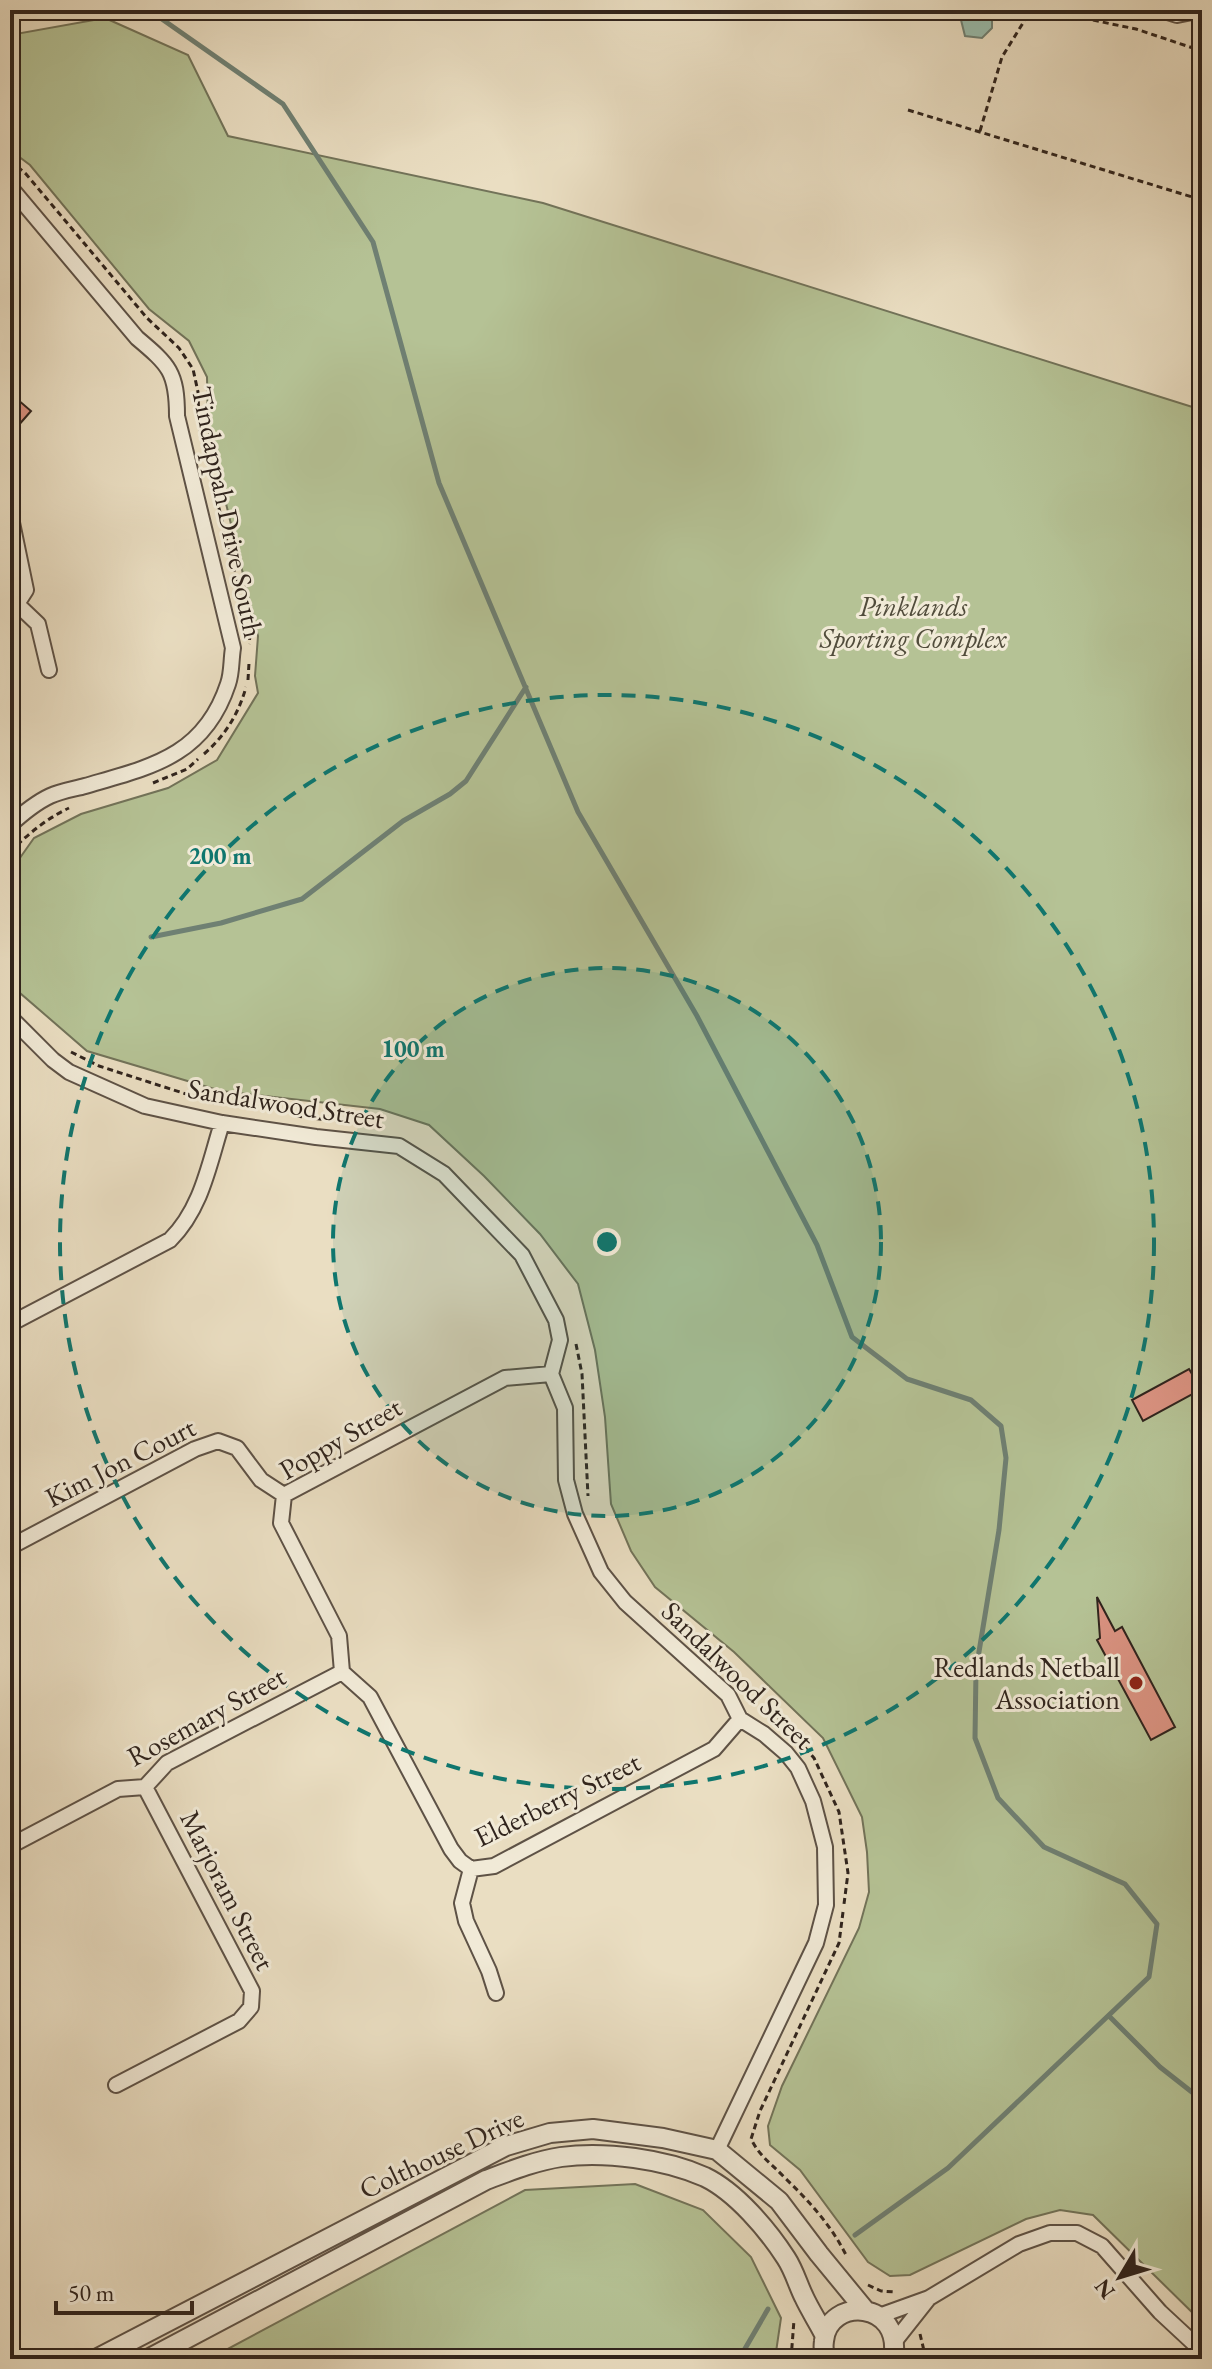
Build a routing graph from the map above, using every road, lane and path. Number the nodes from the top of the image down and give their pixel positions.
1 (1031, 10) edge
2 (1044, 10) edge
3 (1161, 10) edge
4 (1202, 10) edge
5 (1202, 51) edge
6 (908, 110) dead end
7 (980, 132) junction
8 (10, 160) edge
9 (10, 187) edge
10 (1202, 200) edge
11 (10, 513) edge
12 (14, 606) edge
13 (249, 648) dead end
14 (249, 661) dead end
15 (49, 670) dead end
16 (145, 786) dead end
17 (69, 808) dead end
18 (10, 825) edge
19 (10, 852) edge
20 (10, 1017) edge
21 (222, 1123) junction
22 (10, 1324) edge
23 (551, 1374) junction
24 (284, 1495) junction
25 (10, 1547) edge
26 (342, 1672) junction
27 (740, 1719) junction
28 (145, 1787) junction
29 (10, 1846) edge
30 (471, 1869) junction
31 (496, 1993) dead end
32 (116, 2085) dead end
33 (717, 2150) junction
34 (705, 2178) junction
35 (929, 2298) junction
36 (872, 2313) junction
37 (794, 2320) dead end
38 (10, 2348) edge
39 (823, 2351) edge
40 (897, 2351) edge
41 (1202, 2351) edge
42 (17, 2359) edge
43 (96, 2359) edge
44 (148, 2359) edge
45 (791, 2359) edge

1 - 7 path
2 - 5 path
3 - 4 street
6 - 7 path
7 - 10 path
8 - 13 path
9 - 18 street, Tindappah Drive South
11 - 12 street
12 - 15 street
14 - 16 path
17 - 19 path
20 - 21 street, Sandalwood Street
21 - 22 street
21 - 23 street, Sandalwood Street
23 - 24 street, Poppy Street
23 - 27 street, Sandalwood Street
24 - 25 street, Kim Jon Court
24 - 26 street, Poppy Street
26 - 28 street, Rosemary Street
26 - 30 street, Elderberry Street
27 - 30 street, Elderberry Street
27 - 33 street, Sandalwood Street
28 - 29 street, Rosemary Street
28 - 32 street, Marjoram Street
30 - 31 street
33 - 34 street
33 - 36 street, Colthouse Drive
33 - 43 street, Colthouse Drive
34 - 39 street, Colthouse Drive
34 - 44 street, Colthouse Drive
35 - 36 street
35 - 40 street
35 - 41 street
36 - 39 street
36 - 40 street, Colthouse Drive
37 - 45 path
38 - 42 street

